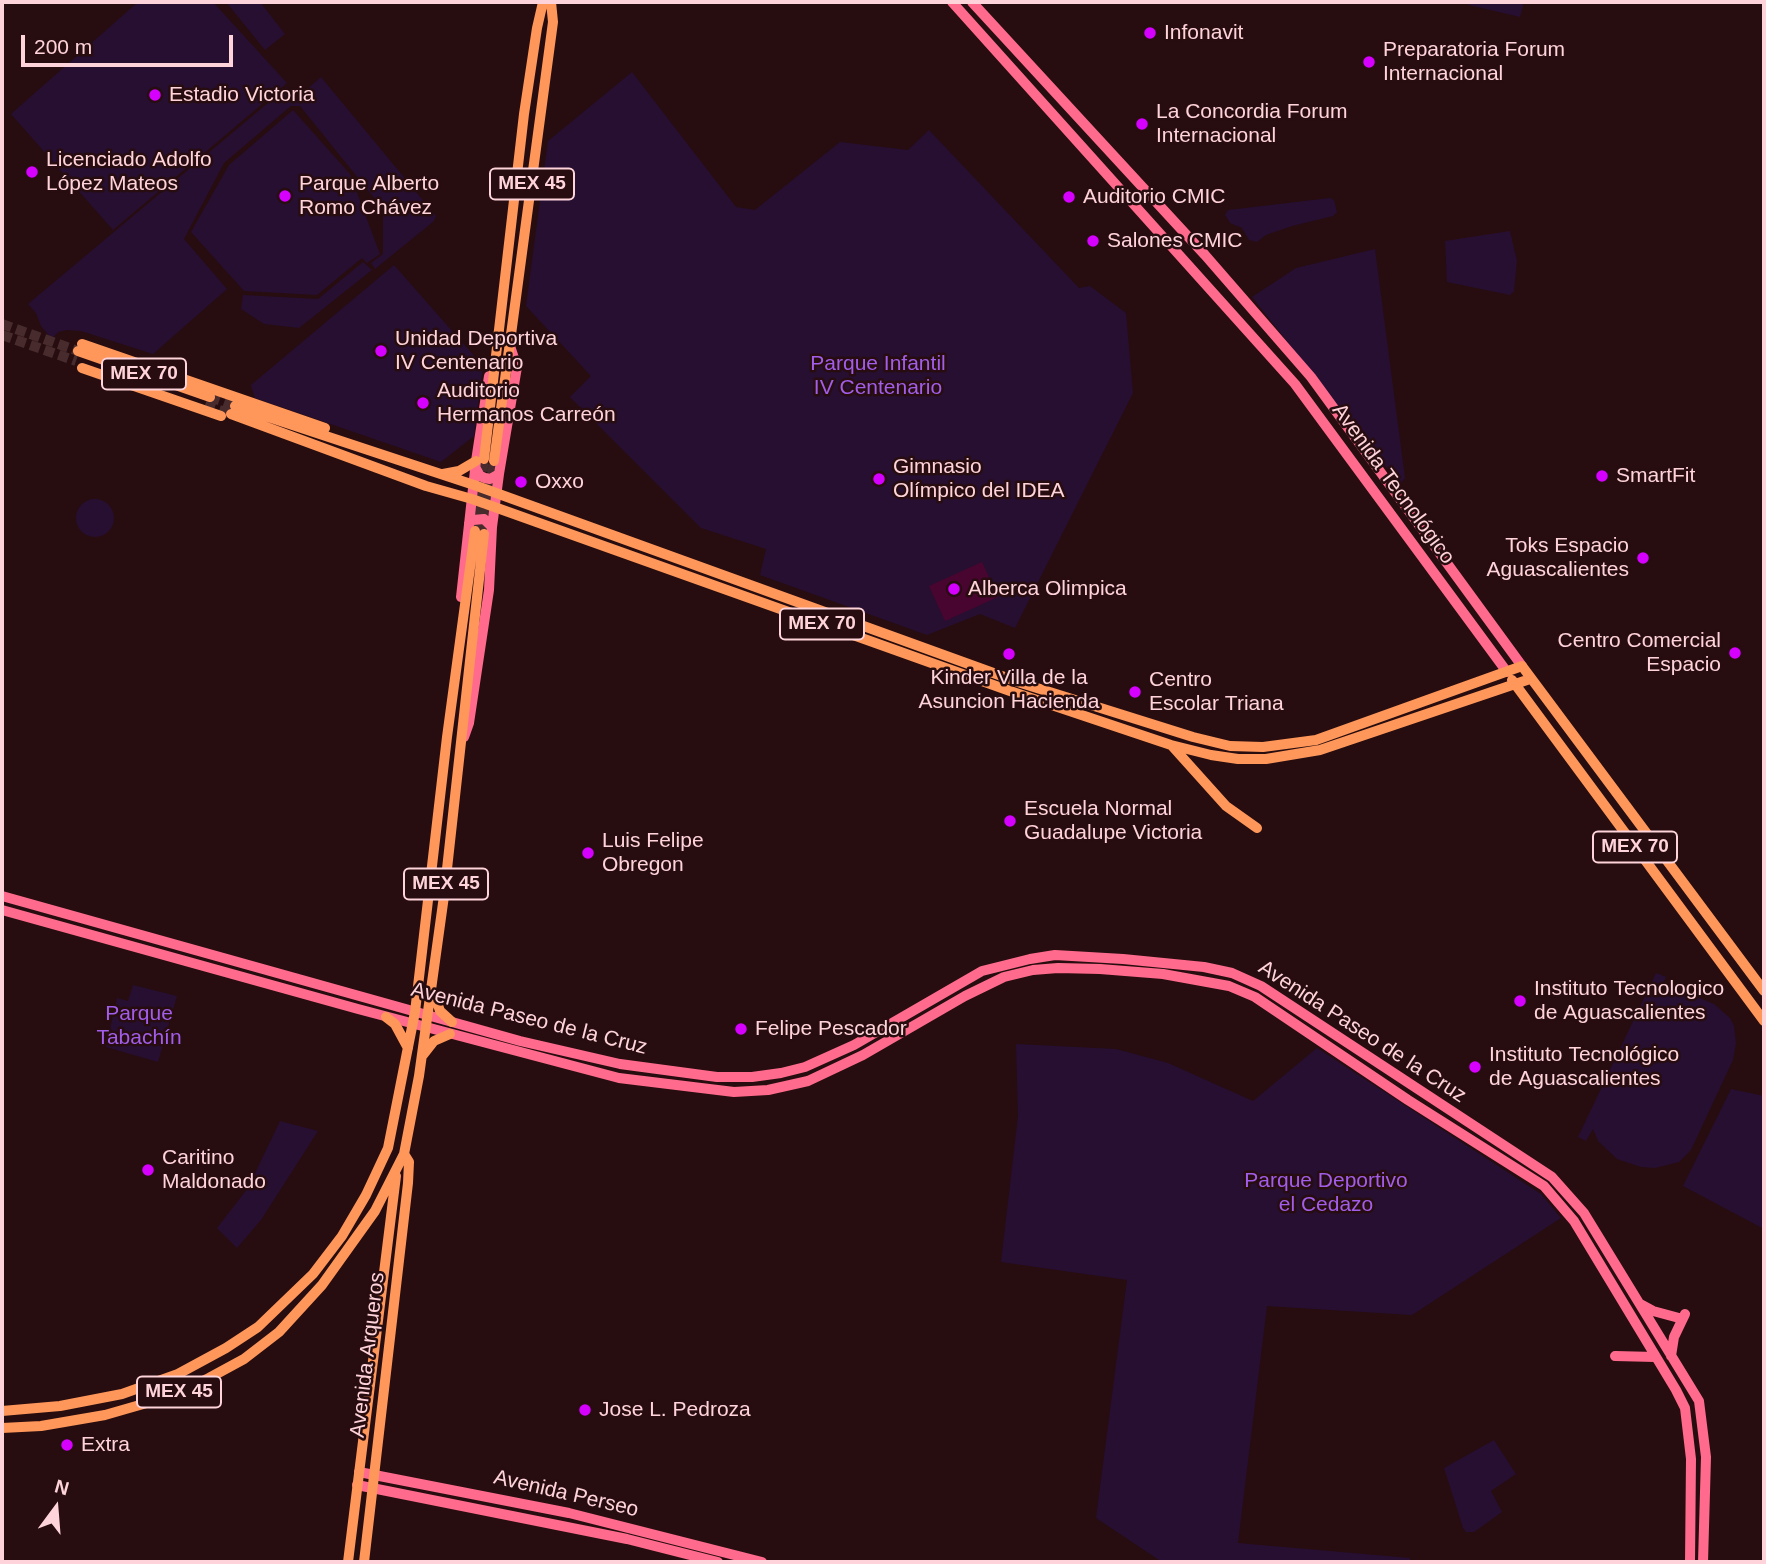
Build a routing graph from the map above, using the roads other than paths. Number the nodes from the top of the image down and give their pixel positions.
1 (541, 2) edge
2 (554, 2) edge
3 (952, 2) edge
4 (972, 2) edge
5 (504, 346) junction
6 (79, 356) junction
7 (219, 408) junction
8 (407, 462) junction
9 (482, 462) junction
10 (442, 474) junction
11 (499, 474) junction
12 (474, 485) junction
13 (496, 494) junction
14 (472, 499) junction
15 (495, 508) junction
16 (480, 529) junction
17 (1522, 666) junction
18 (1507, 672) junction
19 (1530, 679) junction
20 (1515, 684) junction
21 (1171, 745) junction
22 (1257, 828) dead end
23 (2, 896) edge
24 (2, 910) edge
25 (956, 985) junction
26 (432, 988) junction
27 (1764, 991) edge
28 (965, 996) junction
29 (386, 1017) junction
30 (413, 1017) junction
31 (427, 1021) junction
32 (1764, 1021) edge
33 (451, 1028) junction
34 (408, 1048) junction
35 (422, 1057) junction
36 (388, 1147) junction
37 (404, 1154) junction
38 (382, 1162) junction
39 (397, 1169) junction
40 (1637, 1302) junction
41 (1615, 1356) dead end
42 (1671, 1356) junction
43 (1656, 1357) junction
44 (2, 1411) edge
45 (2, 1428) edge
46 (359, 1472) junction
47 (374, 1474) junction
48 (357, 1485) junction
49 (372, 1487) junction
50 (348, 1562) edge
51 (363, 1562) edge
52 (718, 1562) edge
53 (762, 1562) edge
54 (1690, 1562) edge
55 (1703, 1562) edge

1 - 5 main road, MEX 45
2 - 5 main road, MEX 45
3 - 18 main road, Avenida Tecnológico / MEX 70
4 - 17 main road, Avenida Tecnológico / MEX 70
5 - 9 main road, MEX 45
5 - 11 main road
6 - 7 main road
6 - 7 main road, MEX 70
6 - 8 main road
7 - 8 main road, MEX 70
7 - 14 main road, MEX 70
8 - 10 main road, MEX 70
9 - 10 main road
9 - 11 main road
9 - 12 main road
10 - 12 main road, MEX 70
11 - 13 main road
12 - 13 main road, MEX 70
12 - 14 main road
13 - 15 main road
13 - 18 main road, MEX 70
14 - 15 main road, MEX 70
14 - 16 main road
15 - 16 main road
15 - 21 main road, MEX 70
16 - 26 main road, MEX 45
16 - 30 main road, MEX 45
17 - 18 main road, MEX 70
17 - 19 main road, Avenida Tecnológico / MEX 70
18 - 20 main road, Avenida Tecnológico / MEX 70
19 - 20 main road, MEX 70
19 - 27 main road, Avenida Tecnológico / MEX 70
20 - 21 main road, MEX 70
20 - 32 main road, Avenida Tecnológico / MEX 70
21 - 22 main road
23 - 30 main road, Avenida Paseo de la Cruz
24 - 29 main road, Avenida Paseo de la Cruz
25 - 28 main road
25 - 33 main road, Avenida Paseo de la Cruz
25 - 40 main road, Avenida Paseo de la Cruz
26 - 31 main road, MEX 45
26 - 33 main road
28 - 33 main road, Avenida Paseo de la Cruz
28 - 43 main road, Avenida Paseo de la Cruz
29 - 30 main road, Avenida Paseo de la Cruz
29 - 34 main road
30 - 31 main road, Avenida Paseo de la Cruz
30 - 34 main road, MEX 45
31 - 33 main road, Avenida Paseo de la Cruz
31 - 35 main road, MEX 45
33 - 35 main road
34 - 36 main road, MEX 45
35 - 37 main road, MEX 45
36 - 37 main road
36 - 38 main road, MEX 45
37 - 39 main road, MEX 45
37 - 47 main road, Avenida Arqueros
38 - 39 main road
38 - 44 main road, MEX 45
39 - 45 main road, MEX 45
39 - 46 main road, Avenida Arqueros
40 - 42 main road, Avenida Paseo de la Cruz
40 - 42 main road
41 - 43 main road
42 - 55 main road, Avenida Paseo de la Cruz
43 - 54 main road, Avenida Paseo de la Cruz
46 - 47 main road, Avenida Perseo
46 - 48 main road, Avenida Arqueros
47 - 49 main road, Avenida Arqueros
47 - 53 main road, Avenida Perseo
48 - 49 main road, Avenida Perseo
48 - 50 main road, Avenida Arqueros
49 - 51 main road, Avenida Arqueros
49 - 52 main road, Avenida Perseo

